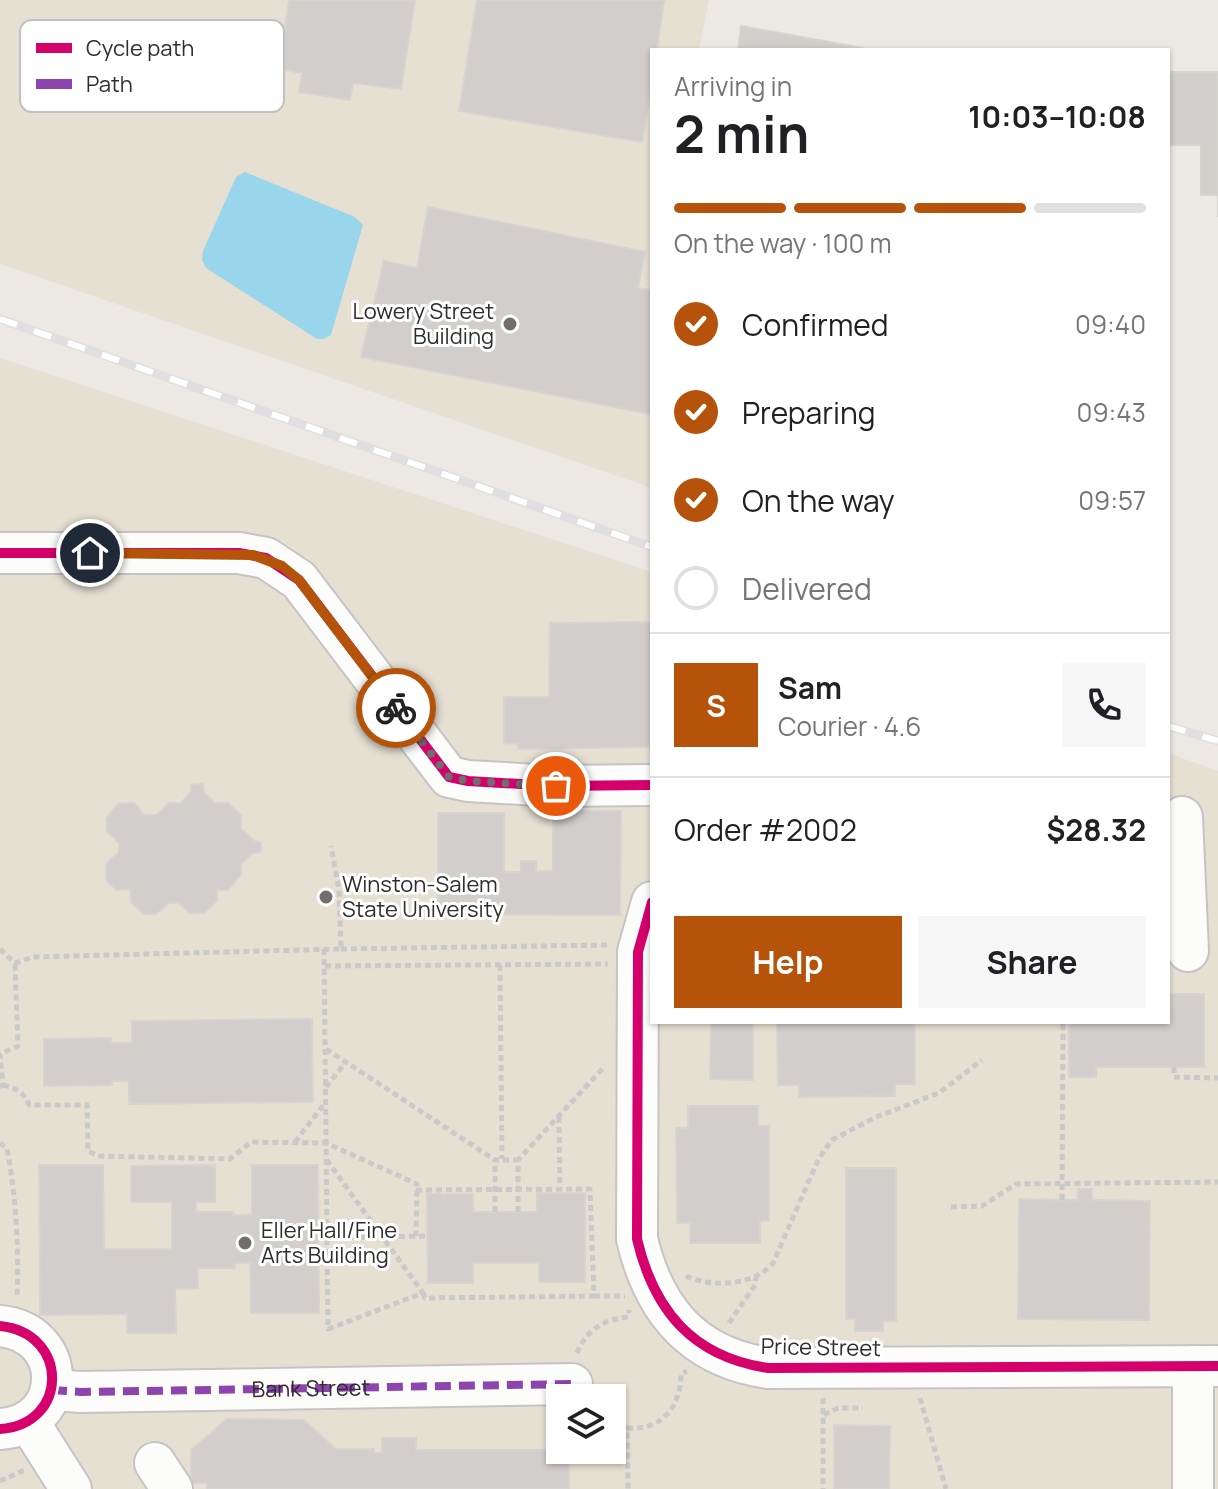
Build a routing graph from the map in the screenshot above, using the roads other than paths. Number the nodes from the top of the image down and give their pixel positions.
1 (0, 553) edge
2 (650, 785) edge
3 (1182, 817) dead end
4 (1201, 877) edge
5 (650, 909) edge
6 (1191, 951) edge
7 (638, 953) edge
8 (8, 1311) edge
9 (1206, 1366) edge
10 (546, 1384) edge
11 (26, 1413) edge
12 (71, 1489) edge
13 (1193, 1489) edge

1 - 2 street
3 - 4 street
4 - 6 street
5 - 7 street, Price Street
7 - 9 street, Price Street
8 - 11 street
9 - 13 street
10 - 11 street, Bank Street
11 - 12 street

